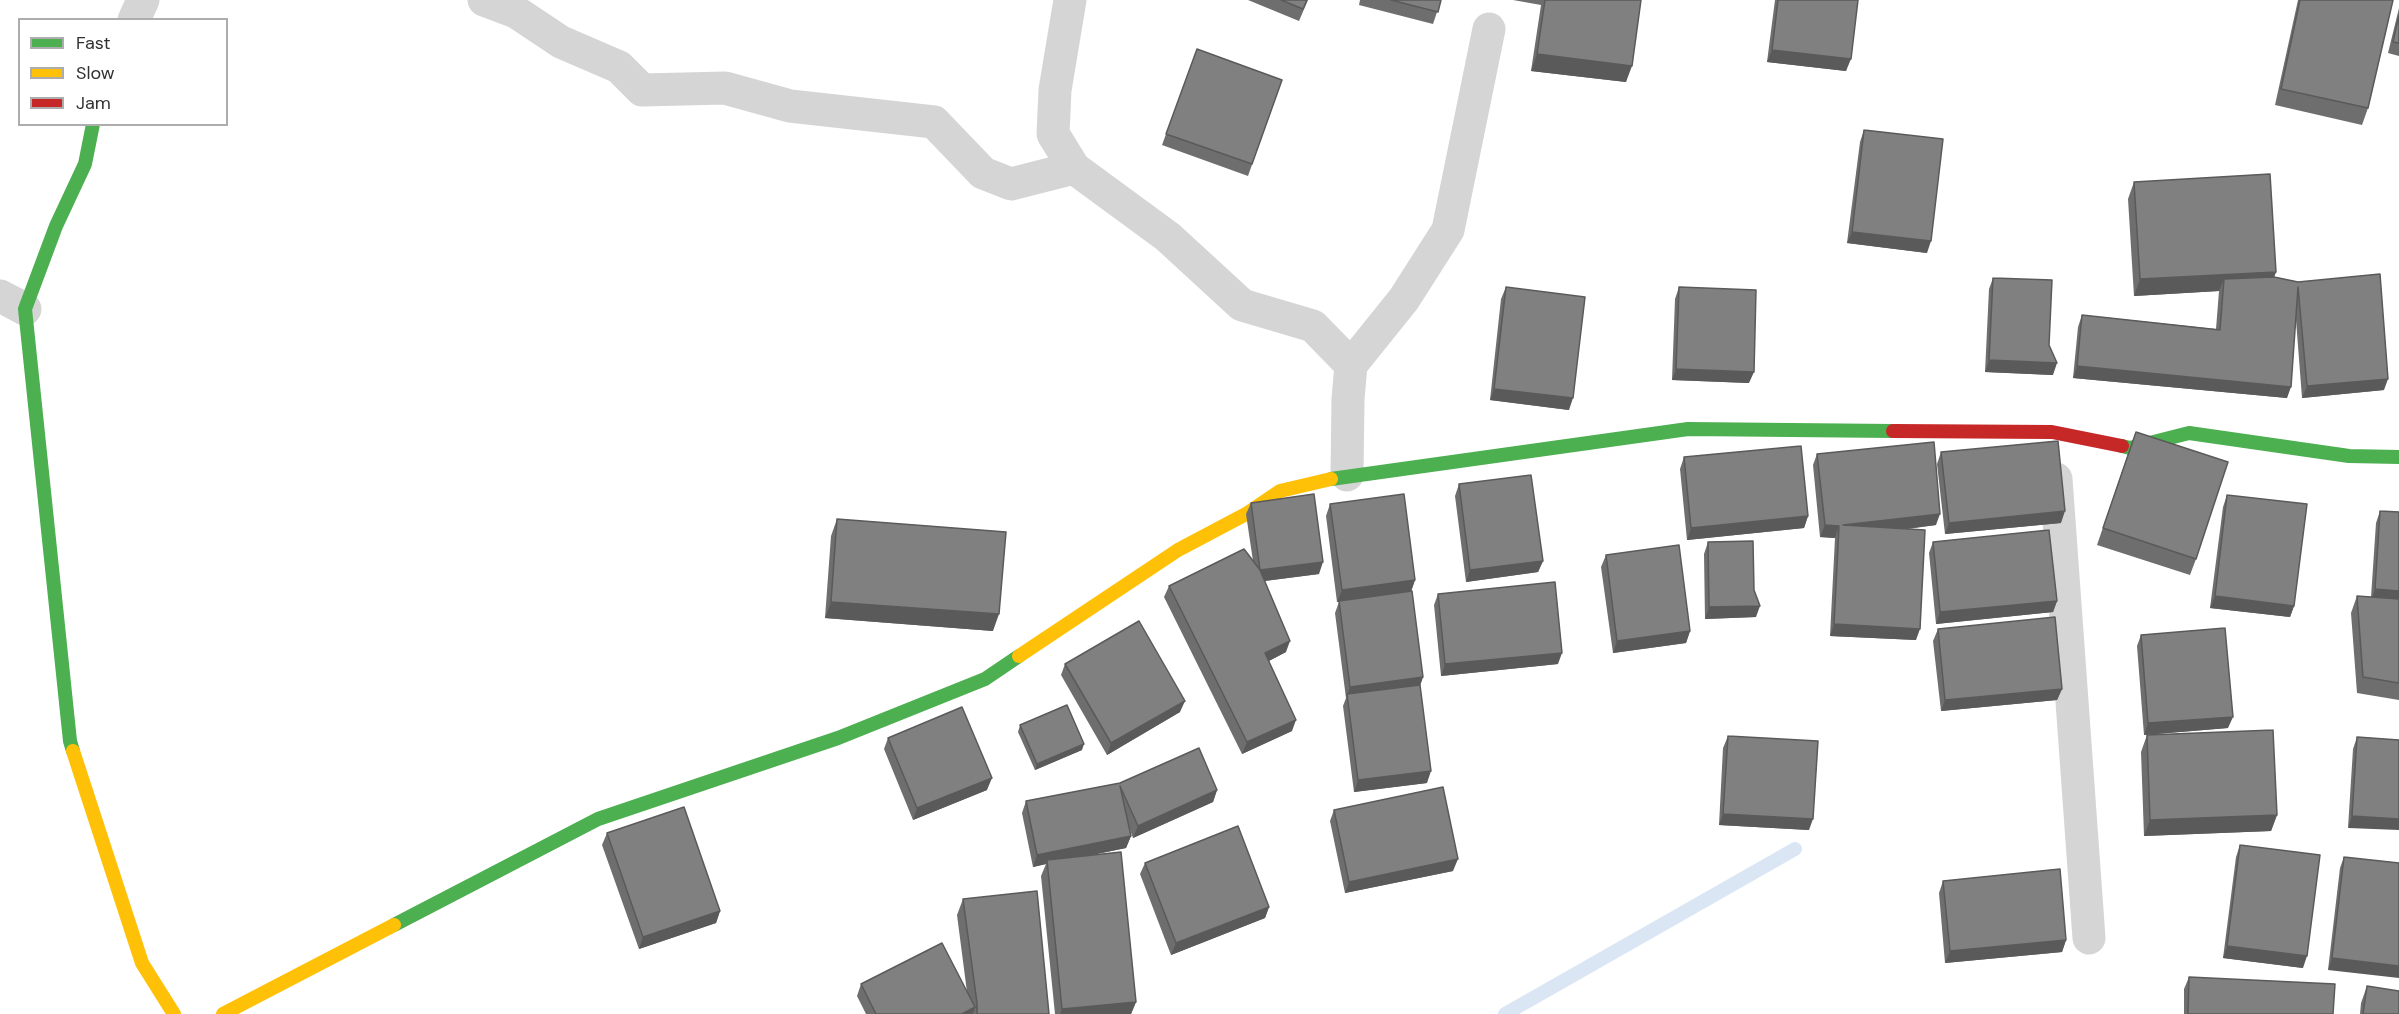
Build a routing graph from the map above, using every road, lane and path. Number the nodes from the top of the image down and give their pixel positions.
1 (143, 0) edge
2 (484, 0) edge
3 (1070, 0) edge
4 (135, 18) edge
5 (1489, 29) dead end
6 (93, 126) edge
7 (1074, 168) junction
8 (13, 302) edge
9 (1351, 364) junction
10 (2052, 432) junction
11 (2399, 456) edge
12 (1347, 475) junction
13 (2089, 938) dead end
14 (174, 1014) edge
15 (223, 1014) edge

1 - 4 street
2 - 7 street
3 - 7 street
5 - 9 street
6 - 8 street
7 - 9 street
8 - 14 street
9 - 12 street
10 - 11 street
10 - 12 street
10 - 13 street
12 - 15 street

